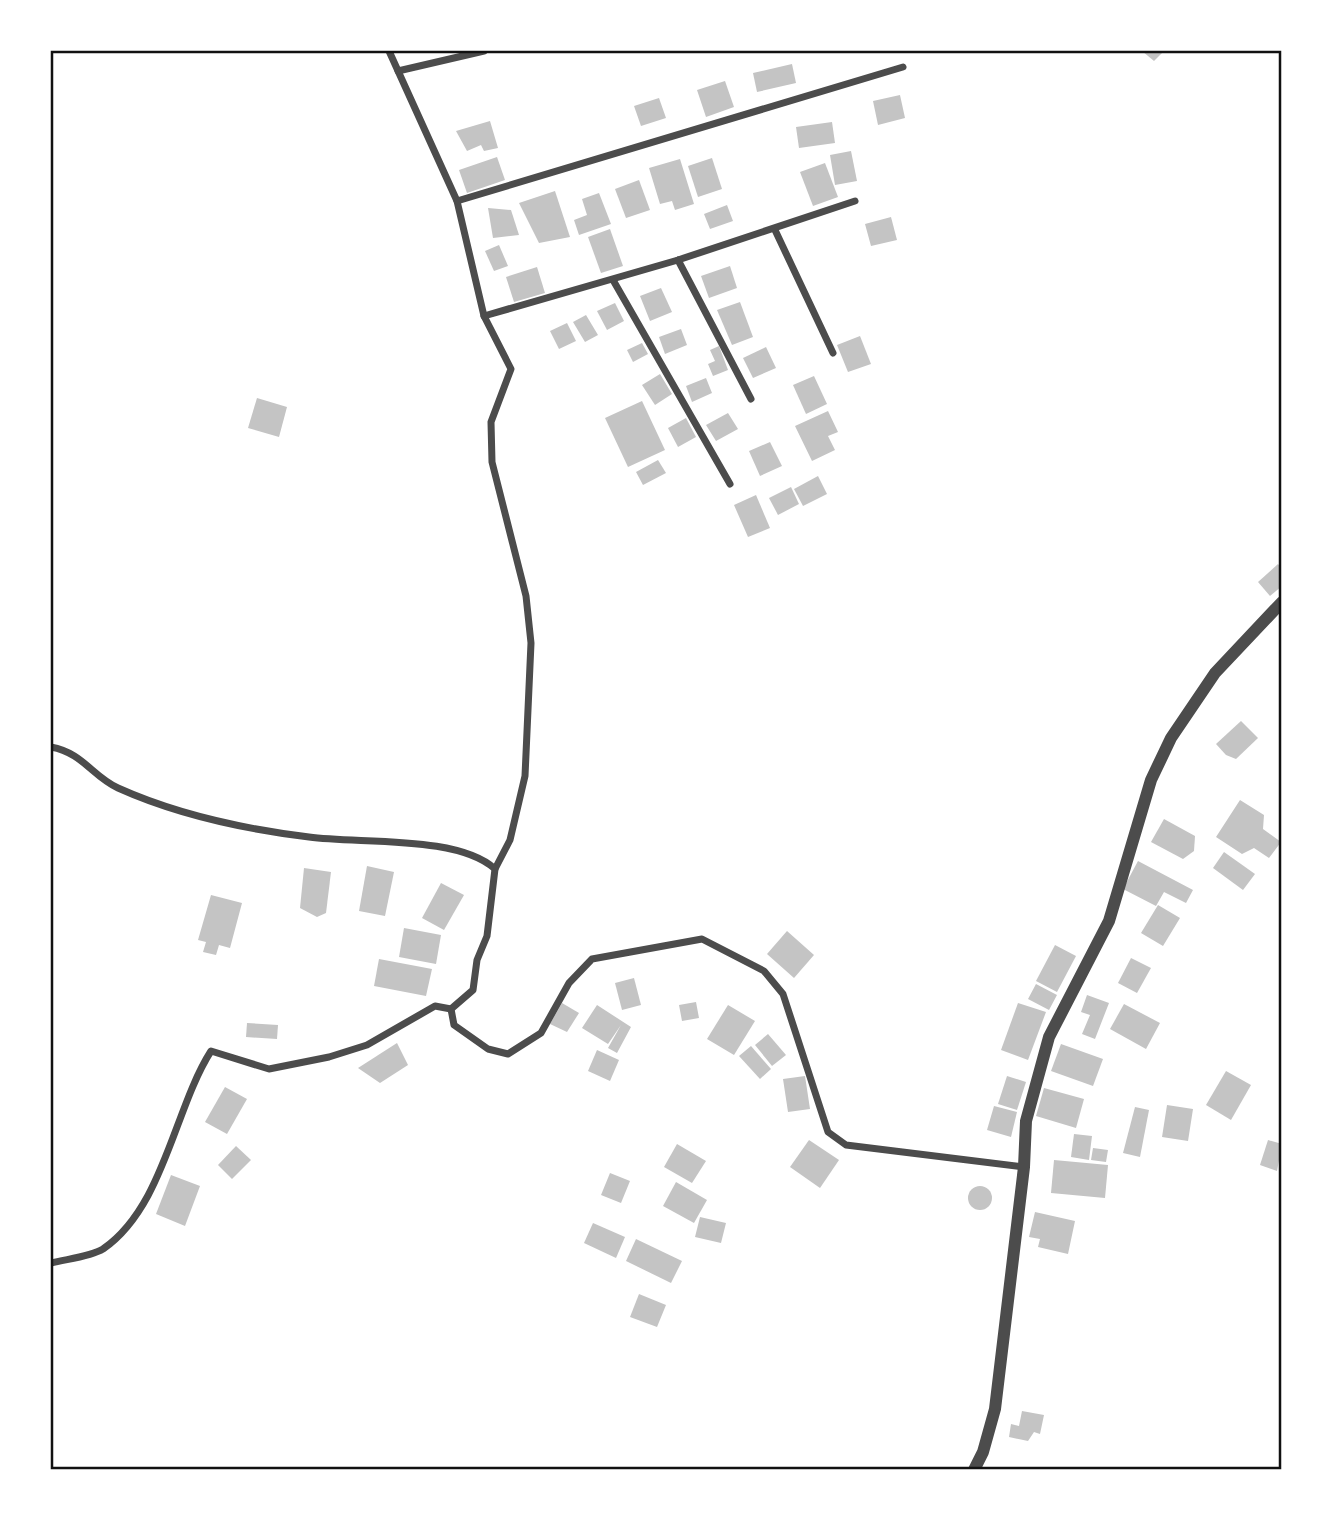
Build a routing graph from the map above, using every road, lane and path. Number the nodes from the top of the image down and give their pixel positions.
1 (389, 51) edge
2 (484, 51) edge
3 (903, 66) dead end
4 (398, 71) junction
5 (457, 201) junction
6 (855, 201) dead end
7 (775, 230) junction
8 (678, 260) junction
9 (613, 280) junction
10 (484, 316) junction
11 (833, 353) dead end
12 (751, 399) dead end
13 (730, 484) dead end
14 (1282, 602) edge
15 (51, 747) edge
16 (495, 869) junction
17 (451, 1009) junction
18 (1024, 1167) junction
19 (51, 1263) edge
20 (974, 1470) edge

1 - 4 street
2 - 4 street
3 - 5 street
4 - 5 street
5 - 10 street
6 - 7 street
7 - 8 street
7 - 11 street
8 - 9 street
8 - 12 street
9 - 10 street
9 - 13 street
10 - 16 street
14 - 18 street
15 - 16 street
16 - 17 street
17 - 18 street
17 - 19 street
18 - 20 street

